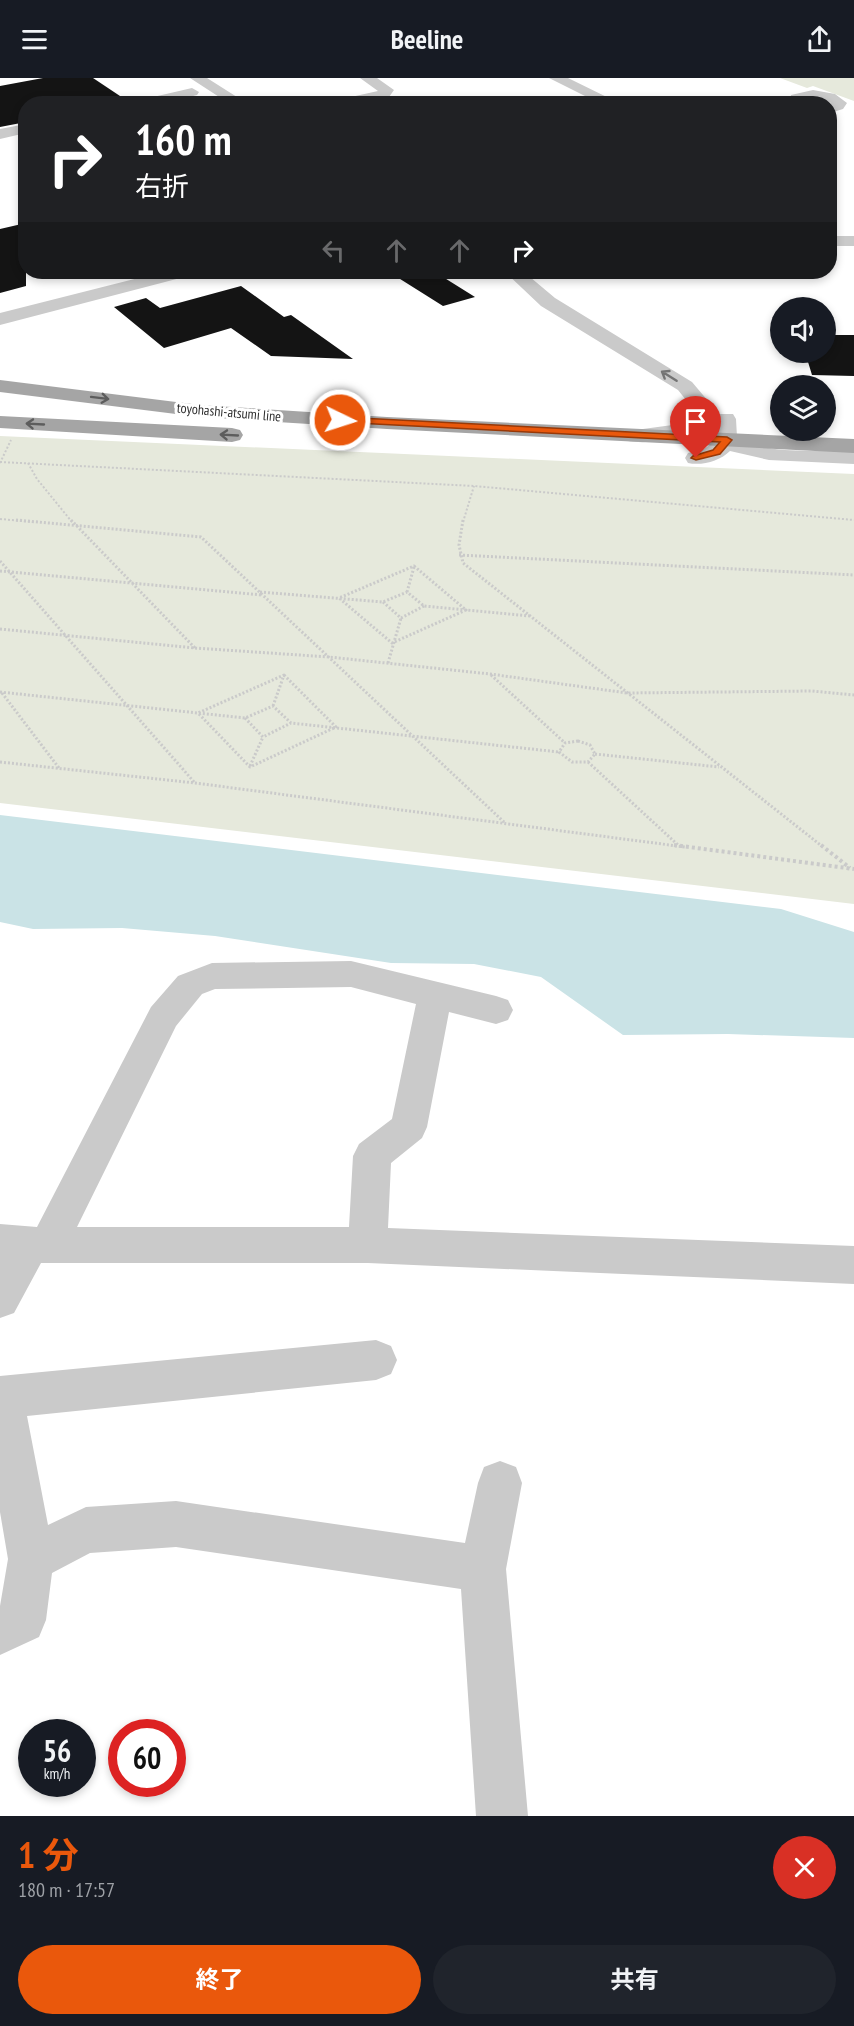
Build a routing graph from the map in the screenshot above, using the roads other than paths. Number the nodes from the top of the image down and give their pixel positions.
1 (197, 78) edge
2 (367, 78) edge
3 (556, 78) edge
4 (176, 83) dead end
5 (190, 96) edge
6 (227, 96) edge
7 (375, 96) edge
8 (596, 96) edge
9 (803, 96) edge
10 (822, 96) edge
11 (18, 130) edge
12 (0, 134) edge
13 (837, 241) edge
14 (854, 241) edge
15 (837, 253) edge
16 (854, 253) edge
17 (155, 279) edge
18 (513, 279) edge
19 (526, 279) edge
20 (540, 279) edge
21 (552, 294) junction
22 (0, 319) edge
23 (698, 373) dead end
24 (0, 386) edge
25 (715, 408) junction
26 (0, 422) edge
27 (253, 436) dead end
28 (636, 436) junction
29 (288, 438) dead end
30 (727, 440) junction
31 (781, 443) junction
32 (854, 446) edge
33 (696, 458) junction
34 (854, 458) edge
35 (854, 465) edge
36 (435, 995) junction
37 (496, 1010) dead end
38 (26, 1244) edge
39 (368, 1245) junction
40 (854, 1265) edge
41 (0, 1299) edge
42 (376, 1360) dead end
43 (1, 1397) edge
44 (501, 1483) dead end
45 (31, 1559) junction
46 (483, 1569) junction
47 (0, 1631) edge
48 (502, 1816) edge

1 - 6 street
2 - 7 street
3 - 8 street
4 - 5 street
9 - 10 street
11 - 12 street
13 - 14 street
15 - 16 street
17 - 22 street
18 - 21 street
19 - 21 street
20 - 21 street
25 -> 21 street
23 - 25 street
24 -> 28 main road, toyohashi-atsumi line
25 - 28 street
25 - 30 street
25 - 31 street
27 -> 26 main road, toyohashi-atsumi line
28 - 30 main road, toyohashi-atsumi line
29 - 33 main road, toyohashi-atsumi line
30 - 31 main road, toyohashi-atsumi line
30 - 33 street
30 - 34 street
31 - 32 main road, toyohashi-atsumi line
33 - 35 main road, toyohashi-atsumi line
36 - 37 street
36 - 38 street
36 - 39 street
38 - 39 street
38 - 41 street
39 - 40 street
42 - 43 street
43 - 45 street
44 - 46 street
45 - 46 street
45 - 47 street
46 - 48 street

